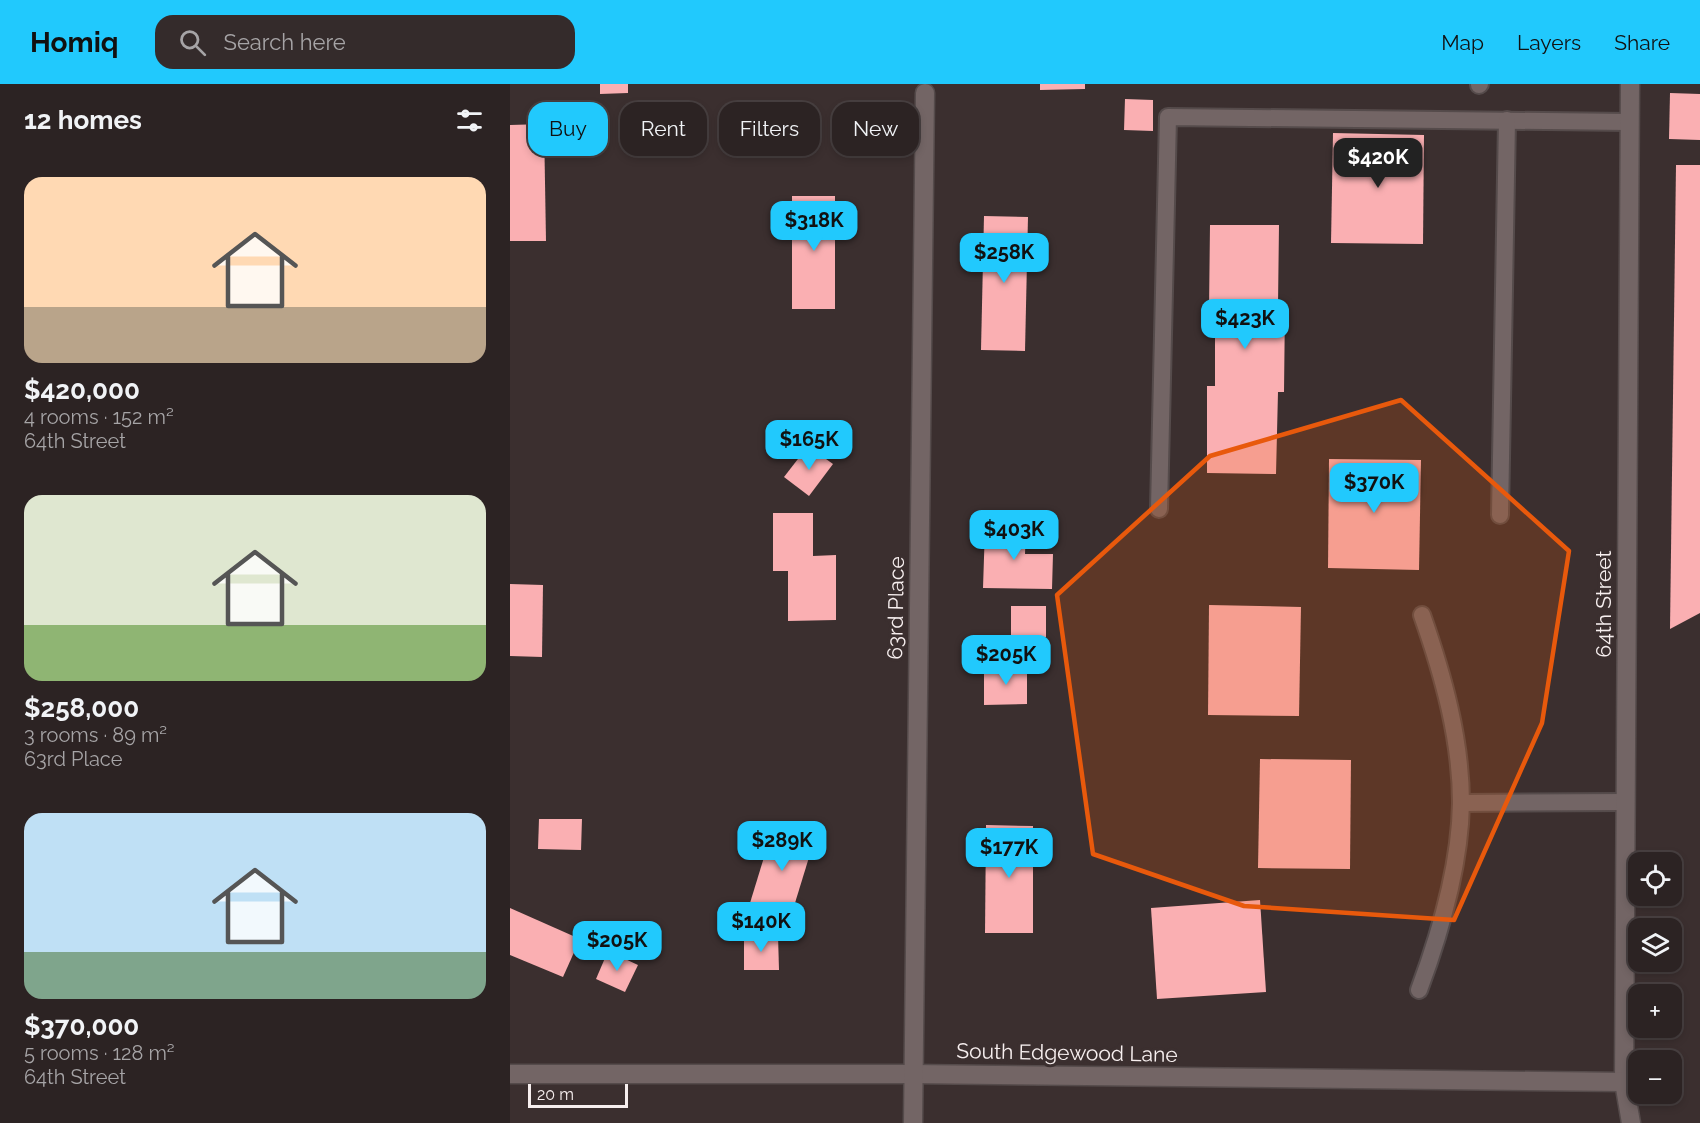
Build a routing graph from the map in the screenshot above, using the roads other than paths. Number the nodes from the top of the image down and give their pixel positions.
1 (1629, 84) edge
2 (925, 93) dead end
3 (1507, 120) junction
4 (1629, 122) junction
5 (1160, 509) dead end
6 (1500, 515) dead end
7 (1422, 615) dead end
8 (1625, 802) junction
9 (1461, 803) junction
10 (1419, 990) dead end
11 (510, 1074) edge
12 (913, 1074) junction
13 (1624, 1082) junction
14 (913, 1123) edge
15 (1631, 1123) edge

1 - 4 street, 64th Street
2 - 12 street, 63rd Place
3 - 4 lane
3 - 5 lane
3 - 6 lane
4 - 8 street, 64th Street
7 - 9 lane
8 - 9 lane
8 - 13 street, 64th Street
9 - 10 lane
11 - 12 street, South Edgewood Lane
12 - 13 street, South Edgewood Lane
12 - 14 street, 63rd Place
13 - 15 street, 64th Street

